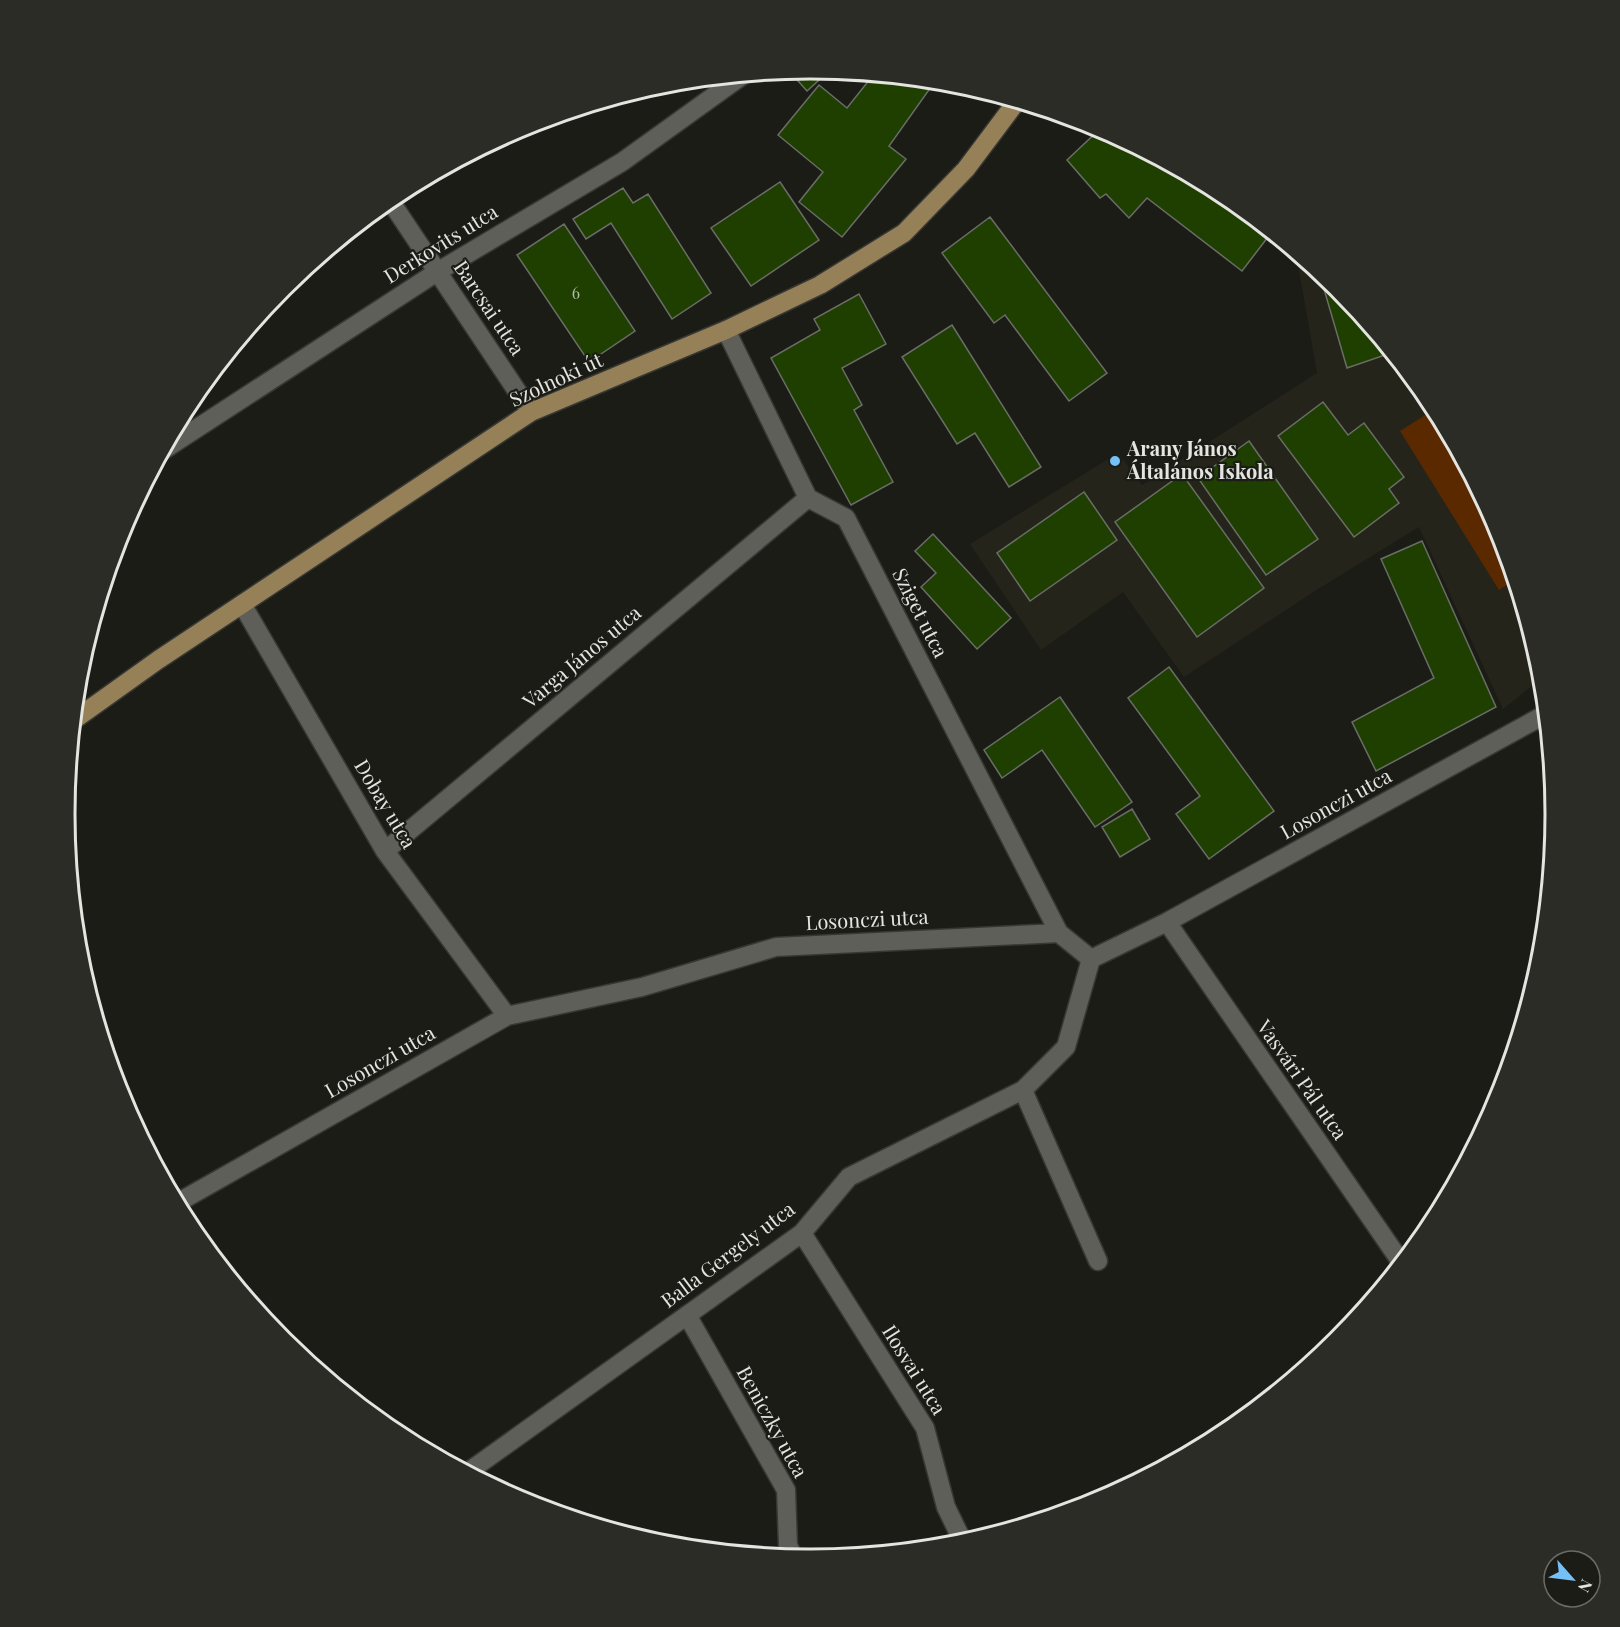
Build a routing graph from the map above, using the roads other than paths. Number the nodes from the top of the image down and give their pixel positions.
1 (732, 83) edge
2 (1008, 106) edge
3 (395, 207) edge
4 (437, 272) junction
5 (726, 330) junction
6 (531, 412) junction
7 (175, 442) edge
8 (808, 498) junction
9 (242, 604) junction
10 (82, 715) edge
11 (1539, 718) edge
12 (385, 851) junction
13 (1167, 922) junction
14 (1059, 933) junction
15 (1091, 959) junction
16 (507, 1016) junction
17 (1023, 1090) junction
18 (184, 1199) edge
19 (802, 1233) junction
20 (1396, 1256) edge
21 (1098, 1261) dead end
22 (687, 1315) junction
23 (474, 1467) edge
24 (958, 1533) edge
25 (790, 1548) edge

1 - 4 street, Derkovits utca
2 - 5 main road, Szolnoki út
3 - 4 street, Barcsai utca
4 - 6 street, Barcsai utca
4 - 7 street, Derkovits utca
5 - 6 main road, Szolnoki út
5 - 8 street
6 - 9 main road, Szolnoki út
8 - 12 street, Varga János utca
8 - 14 street, Sziget utca
9 - 10 main road, Szolnoki út
9 - 12 street, Dobay utca
11 - 13 street, Losonczi utca
12 - 16 street, Dobay utca
13 - 15 street, Losonczi utca
13 - 20 street, Vasvári Pál utca
14 - 15 street
14 - 16 street, Losonczi utca
15 - 17 street, Balla Gergely utca
16 - 18 street, Losonczi utca
17 - 19 street, Balla Gergely utca
17 - 21 street
19 - 22 street, Balla Gergely utca
19 - 24 street, Ilosvai utca
22 - 23 street, Balla Gergely utca
22 - 25 street, Beniczky utca

